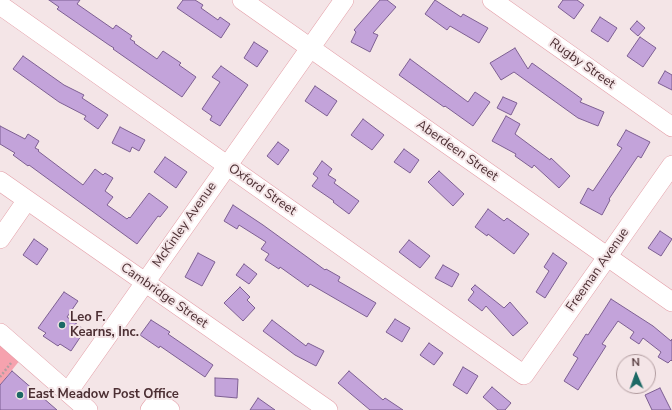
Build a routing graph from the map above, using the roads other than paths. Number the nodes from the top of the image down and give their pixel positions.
1 (242, 0) edge
2 (344, 0) edge
3 (492, 0) edge
4 (0, 5) edge
5 (310, 48) junction
6 (672, 127) edge
7 (227, 165) junction
8 (672, 165) edge
9 (0, 181) edge
10 (27, 200) junction
11 (0, 239) edge
12 (607, 257) junction
13 (145, 283) junction
14 (672, 302) edge
15 (0, 333) edge
16 (524, 375) joint
17 (68, 392) junction
18 (88, 410) edge
19 (150, 410) edge
20 (170, 410) edge
21 (328, 410) edge

1 - 5 street, Aberdeen Street
2 - 5 street, McKinley Avenue
3 - 6 street, Rugby Street
4 - 7 street, Oxford Street
5 - 7 street, McKinley Avenue
5 - 12 street, Aberdeen Street
7 - 13 street, McKinley Avenue
7 - 16 street, Oxford Street
8 - 12 street, Freeman Avenue
9 - 10 street, Cambridge Street
10 - 11 street
10 - 13 street, Cambridge Street
12 - 14 street, Aberdeen Street
12 - 16 street, Freeman Avenue
13 - 17 street, McKinley Avenue
13 - 21 street, Cambridge Street
15 - 17 street
17 - 18 street
19 - 20 street

